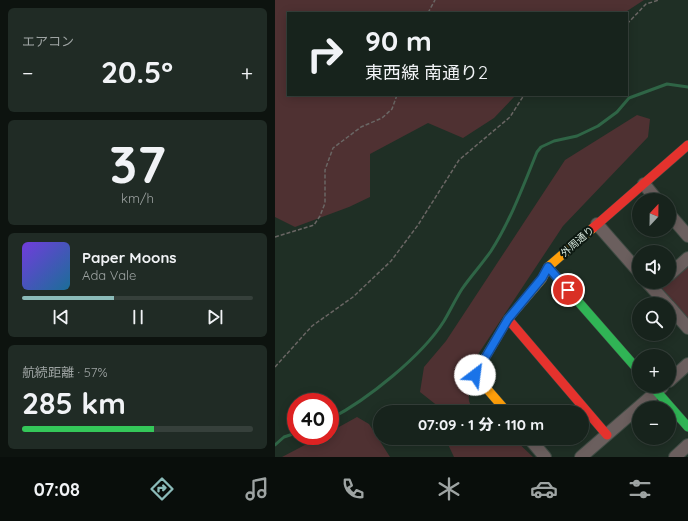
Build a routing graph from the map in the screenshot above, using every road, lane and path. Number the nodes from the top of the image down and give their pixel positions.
1 (435, 0) edge
2 (659, 0) edge
3 (428, 12) edge
4 (628, 23) edge
5 (397, 96) edge
6 (523, 96) edge
7 (688, 145) edge
8 (643, 184) junction
9 (651, 193) edge
10 (676, 222) edge
11 (597, 224) junction
12 (688, 236) edge
13 (275, 237) edge
14 (688, 258) edge
15 (632, 264) edge
16 (548, 267) junction
17 (676, 269) edge
18 (676, 314) edge
19 (508, 319) junction
20 (688, 328) edge
21 (632, 363) edge
22 (688, 364) edge
23 (275, 368) edge
24 (676, 375) edge
25 (652, 393) edge
26 (661, 393) edge
27 (501, 405) edge
28 (688, 427) edge
29 (607, 435) junction
30 (535, 445) edge
31 (688, 446) edge
32 (545, 457) edge
33 (581, 457) edge
34 (675, 457) edge

1 - 3 path
2 - 4 path
5 - 13 path
6 - 23 path
7 - 8 street, 外周通り
8 - 9 street
8 - 11 street, 外周通り
10 - 12 street
11 - 15 street
11 - 16 street, 外周通り
14 - 17 street
16 - 19 street, 外周通り
16 - 21 street
18 - 20 street
19 - 27 street, 外周通り
19 - 29 street
22 - 24 street
25 - 29 street
26 - 28 street
29 - 33 street
30 - 32 street
31 - 34 street

